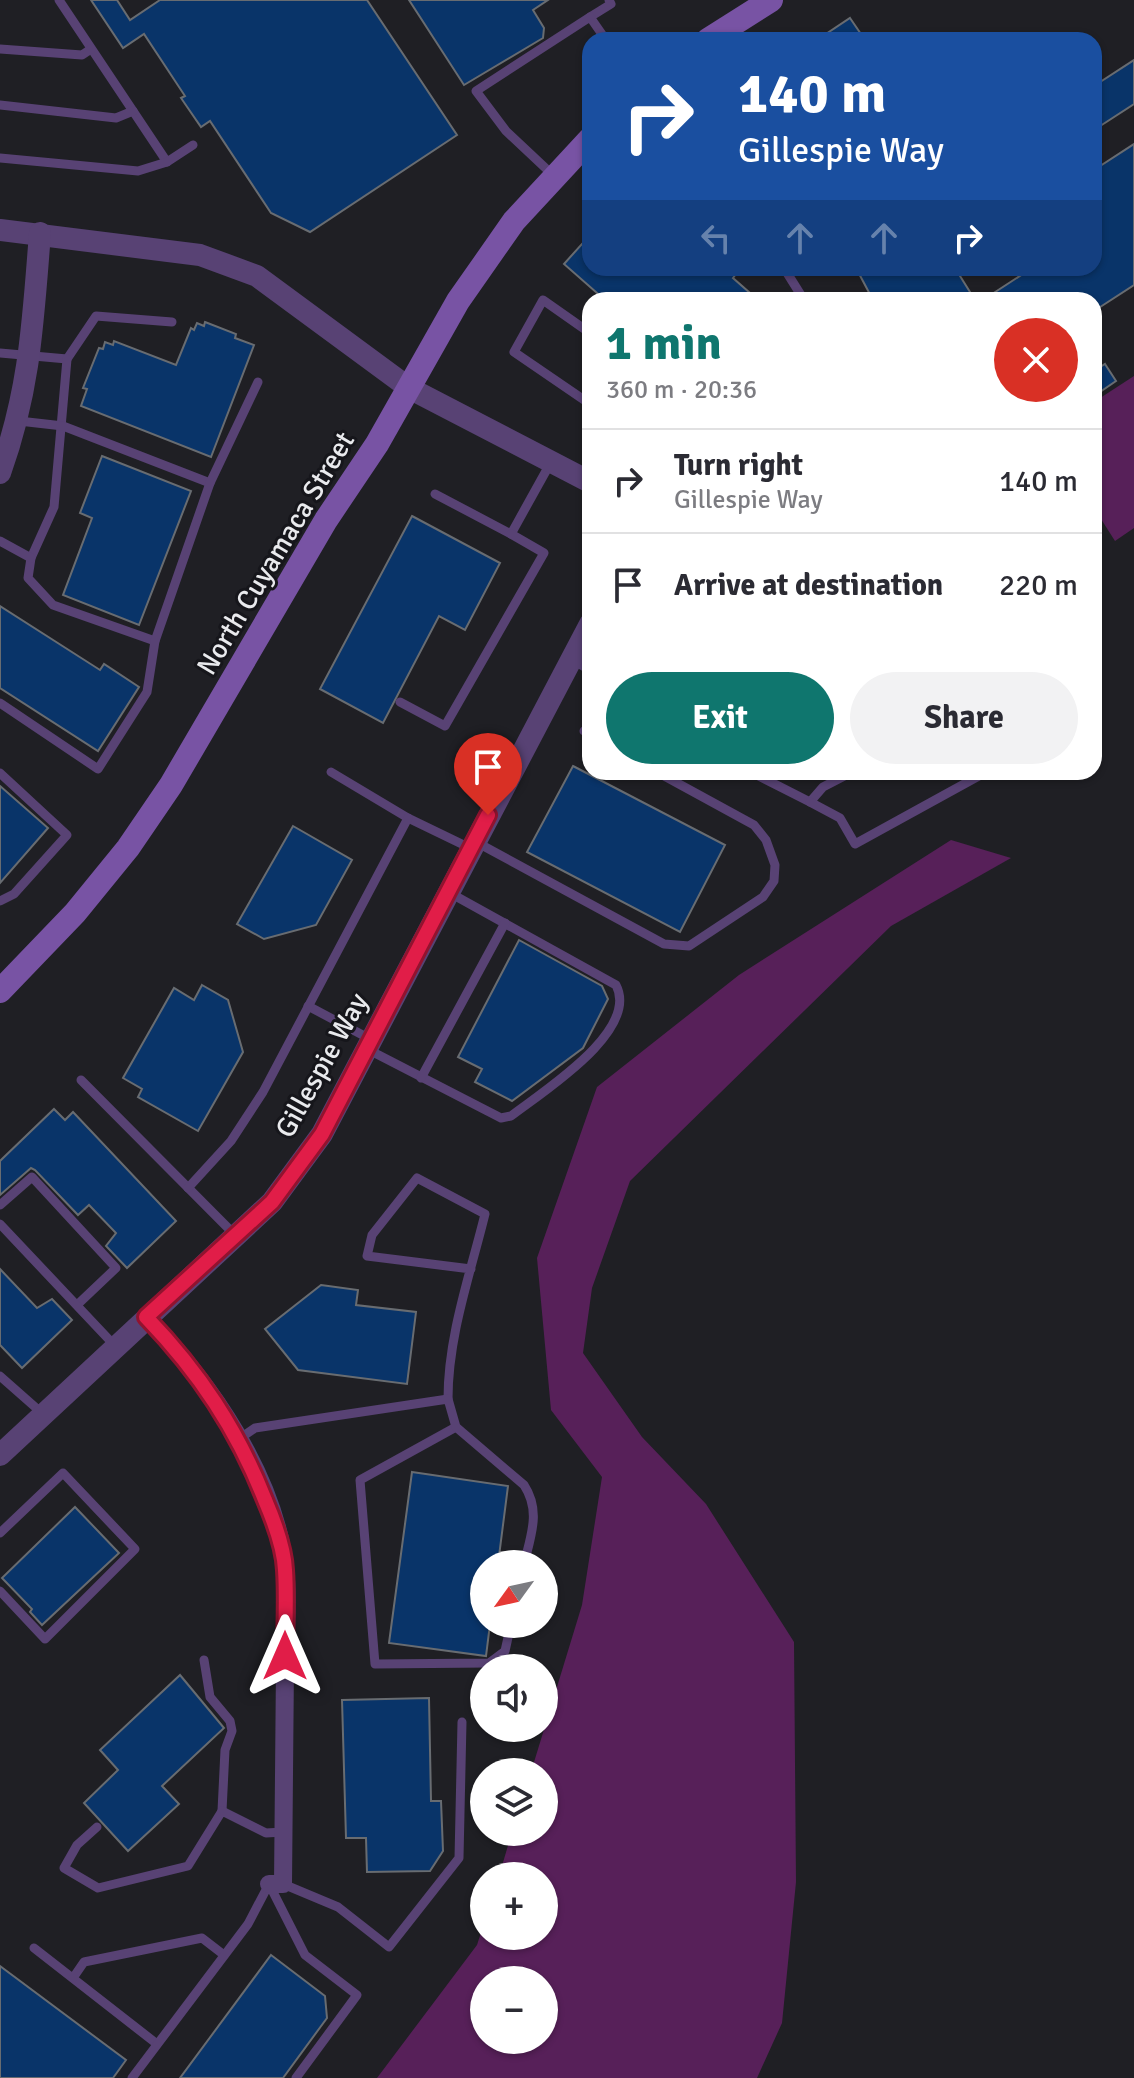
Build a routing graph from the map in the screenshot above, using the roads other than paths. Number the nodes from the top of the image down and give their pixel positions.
1 (59, 0) edge
2 (609, 0) edge
3 (771, 0) edge
4 (590, 17) junction
5 (600, 32) edge
6 (721, 32) edge
7 (0, 49) edge
8 (91, 49) junction
9 (0, 105) edge
10 (133, 111) junction
11 (193, 145) dead end
12 (582, 148) edge
13 (0, 158) edge
14 (167, 162) junction
15 (555, 177) junction
16 (0, 230) edge
17 (40, 233) junction
18 (172, 322) dead end
19 (582, 327) edge
20 (0, 353) edge
21 (30, 356) junction
22 (67, 359) junction
23 (258, 382) dead end
24 (409, 388) junction
25 (582, 399) edge
26 (19, 421) junction
27 (63, 426) junction
28 (551, 462) junction
29 (0, 473) edge
30 (582, 478) edge
31 (210, 483) junction
32 (435, 494) dead end
33 (511, 534) junction
34 (0, 541) edge
35 (31, 558) junction
36 (155, 641) junction
37 (581, 664) edge
38 (400, 702) dead end
39 (0, 703) edge
40 (331, 772) dead end
41 (0, 773) edge
42 (672, 780) edge
43 (767, 780) edge
44 (837, 780) edge
45 (971, 780) edge
46 (810, 802) junction
47 (408, 818) junction
48 (472, 845) junction
49 (447, 891) junction
50 (0, 901) edge
51 (505, 923) junction
52 (0, 991) edge
53 (308, 1006) junction
54 (369, 1044) junction
55 (421, 1078) junction
56 (81, 1080) dead end
57 (188, 1188) junction
58 (0, 1205) edge
59 (0, 1224) edge
60 (236, 1236) junction
61 (471, 1269) junction
62 (77, 1305) junction
63 (146, 1317) junction
64 (116, 1347) junction
65 (0, 1376) edge
66 (448, 1399) junction
67 (43, 1414) junction
68 (456, 1427) junction
69 (239, 1439) junction
70 (0, 1455) edge
71 (0, 1533) edge
72 (527, 1550) edge
73 (0, 1591) edge
74 (508, 1638) edge
75 (204, 1660) dead end
76 (462, 1722) dead end
77 (222, 1811) junction
78 (97, 1827) dead end
79 (283, 1832) junction
80 (276, 1884) junction
81 (34, 1948) dead end
82 (224, 1955) junction
83 (73, 1978) junction
84 (157, 2044) junction
85 (132, 2078) edge
86 (296, 2078) edge

1 - 8 lane
2 - 4 lane
3 - 6 main road
4 - 5 lane
4 - 15 lane
7 - 8 lane
8 - 10 lane
9 - 10 lane
10 - 14 lane
11 - 14 lane
12 - 15 main road, North Cuyamaca Street
13 - 14 lane
15 - 24 main road, North Cuyamaca Street
16 - 17 street
17 - 21 street
17 - 24 street
18 - 22 lane
19 - 25 lane
20 - 21 lane
21 - 22 lane
21 - 26 street
22 - 27 lane
23 - 31 lane
24 - 28 street
24 - 52 main road, North Cuyamaca Street
26 - 27 lane
26 - 29 street
27 - 31 lane
27 - 35 lane
28 - 30 street
28 - 33 lane
31 - 36 lane
32 - 33 lane
33 - 38 lane
34 - 35 lane
35 - 36 lane
36 - 39 lane
37 - 48 street, Gillespie Way
40 - 47 lane
41 - 50 lane
42 - 48 lane
43 - 46 lane
44 - 46 lane
45 - 46 lane
47 - 48 lane
47 - 53 lane
48 - 49 street, Gillespie Way
49 - 51 lane
49 - 54 street, Gillespie Way
51 - 55 lane
51 - 55 lane
53 - 54 lane
53 - 57 lane
54 - 55 lane
54 - 60 street, Gillespie Way
56 - 57 lane
57 - 60 lane
58 - 62 lane
59 - 62 lane
60 - 63 street, Gillespie Way
61 - 61 lane
61 - 66 lane
62 - 64 lane
63 - 64 street, Gillespie Way
63 - 69 street
64 - 67 street, Gillespie Way
65 - 67 lane
66 - 68 lane
66 - 69 lane
67 - 70 street, Gillespie Way
68 - 72 lane
68 - 74 lane
69 - 79 street
71 - 73 lane
75 - 77 lane
76 - 80 lane
77 - 78 lane
77 - 79 lane
79 - 80 street
80 - 82 lane
80 - 86 lane
81 - 83 lane
82 - 83 lane
82 - 84 lane
83 - 84 lane
84 - 85 lane

